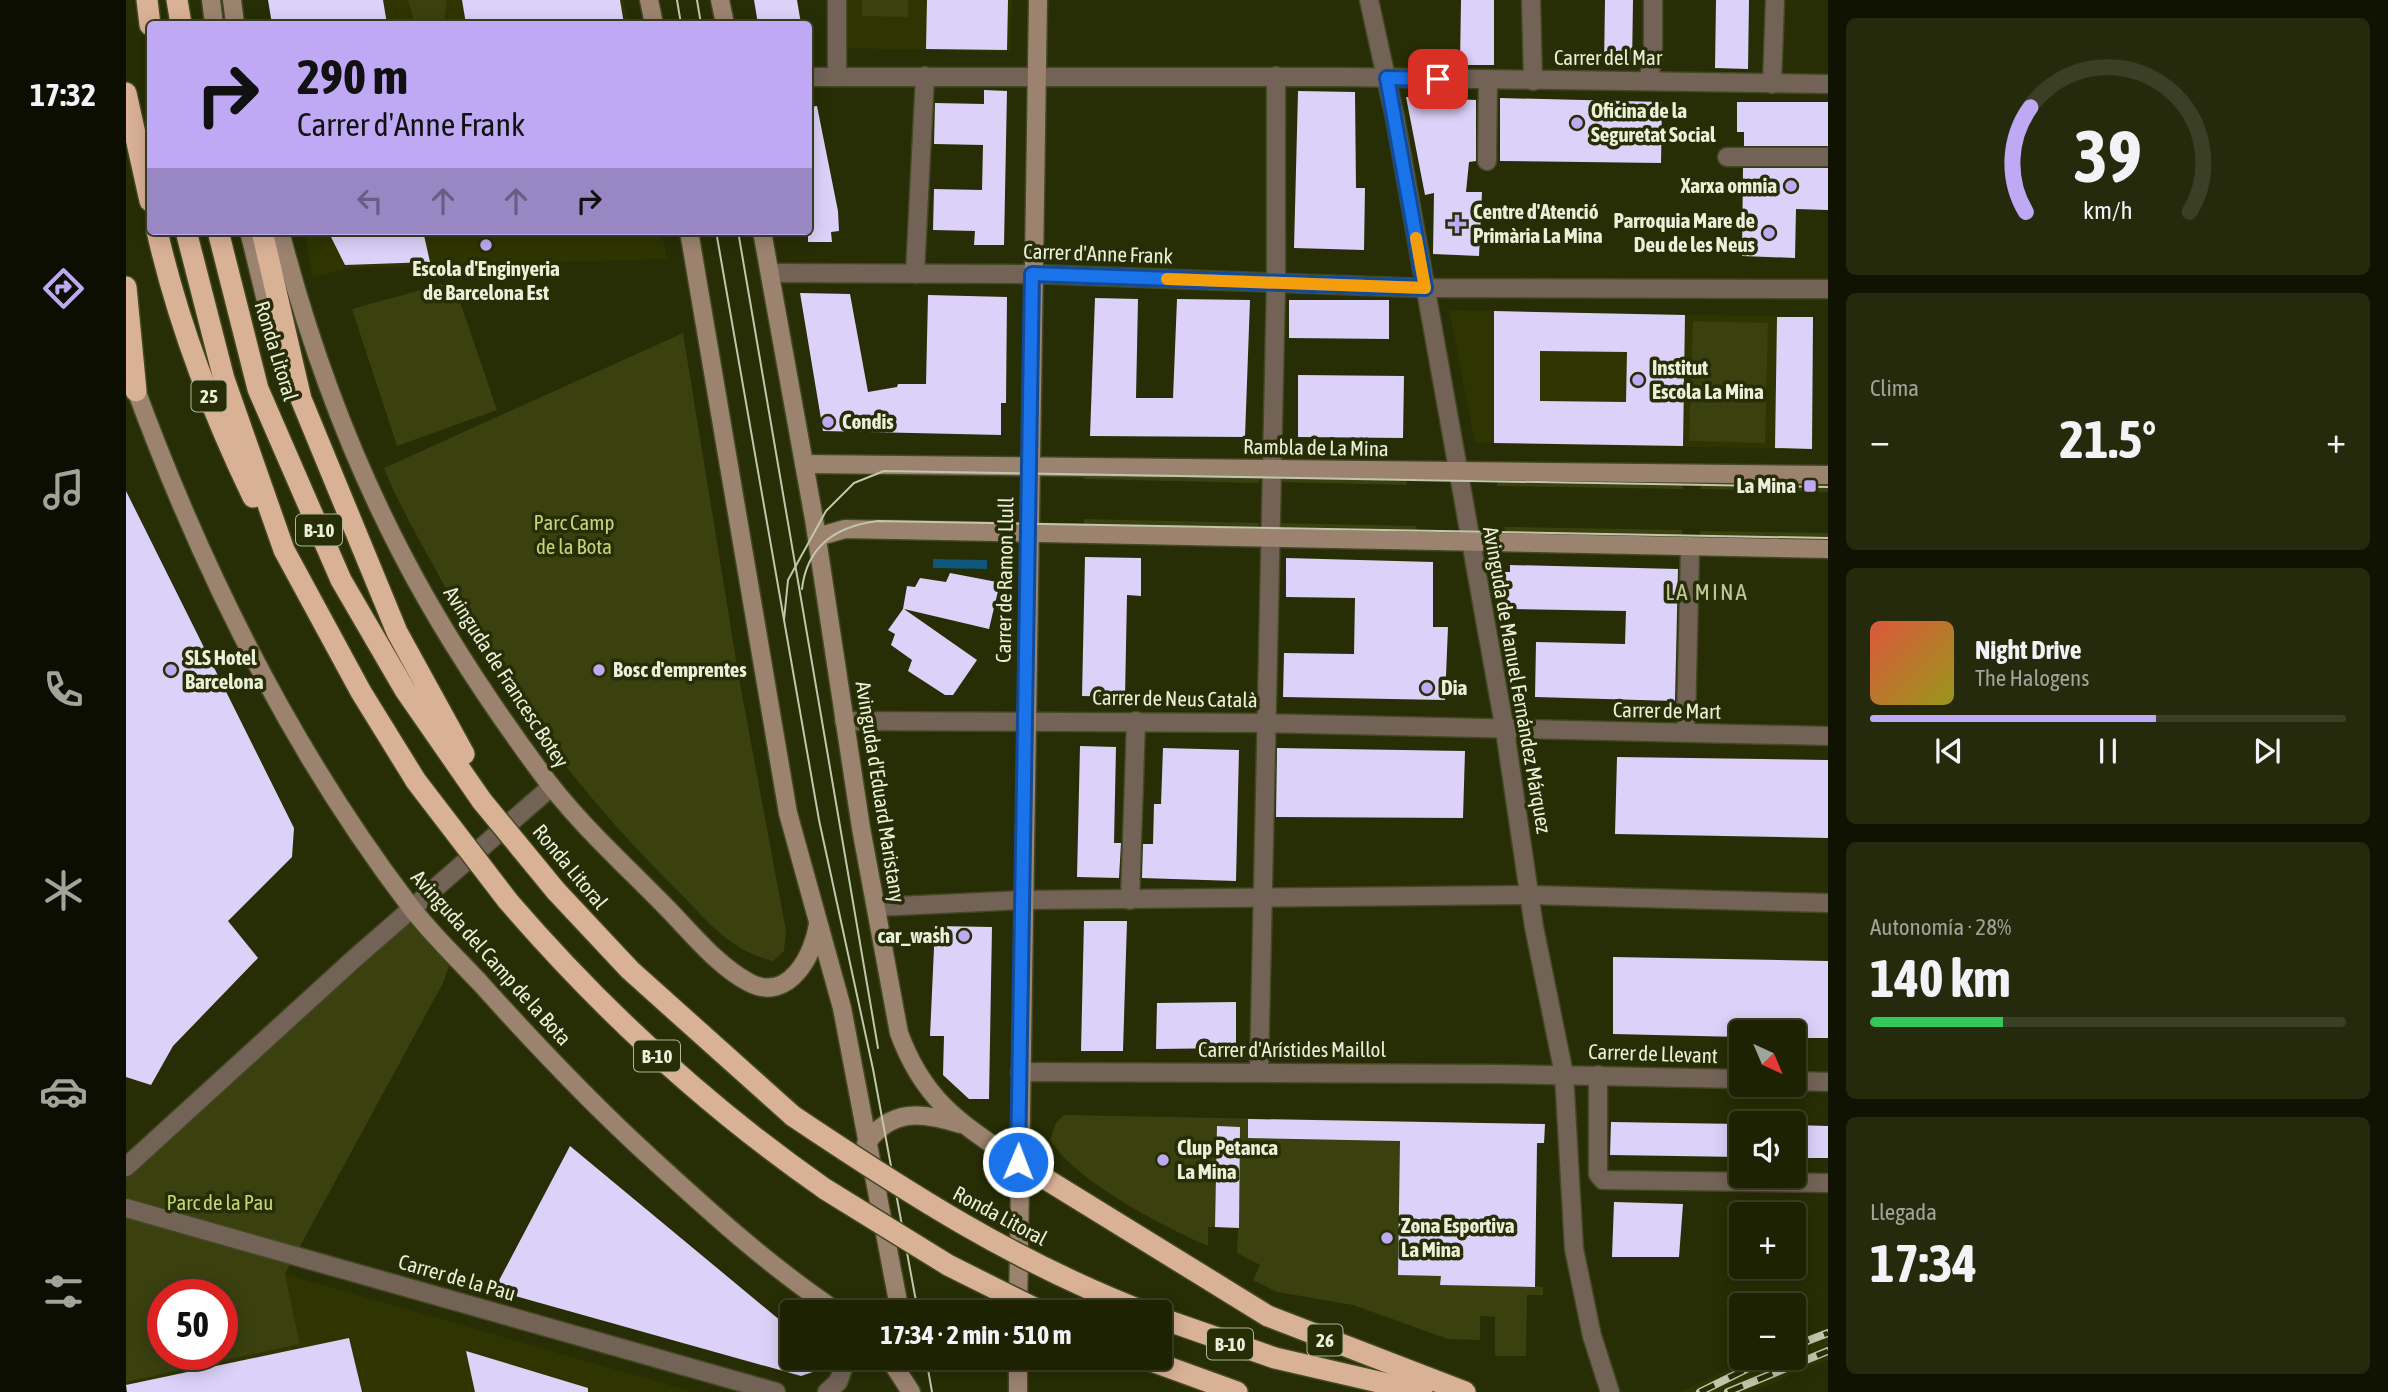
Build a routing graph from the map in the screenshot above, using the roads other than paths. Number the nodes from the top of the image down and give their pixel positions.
1 (147, 0) edge
2 (177, 0) edge
3 (211, 0) edge
4 (232, 0) edge
5 (649, 0) edge
6 (720, 0) edge
7 (837, 0) edge
8 (1038, 0) edge
9 (1369, 0) edge
10 (1531, 0) edge
11 (1653, 0) edge
12 (1774, 0) edge
13 (150, 21) edge
14 (180, 21) edge
15 (214, 21) edge
16 (235, 21) edge
17 (653, 21) edge
18 (724, 21) edge
19 (1035, 75) junction
20 (925, 76) junction
21 (1276, 76) junction
22 (812, 77) edge
23 (837, 77) junction
24 (1387, 78) junction
25 (1648, 79) junction
26 (1488, 80) junction
27 (1533, 81) junction
28 (1772, 84) junction
29 (1828, 84) edge
30 (126, 93) edge
31 (1828, 157) edge
32 (1727, 158) dead end
33 (1487, 161) dead end
34 (147, 188) edge
35 (158, 235) edge
36 (187, 235) edge
37 (219, 235) edge
38 (250, 235) edge
39 (263, 235) edge
40 (280, 235) edge
41 (690, 235) edge
42 (763, 235) edge
43 (770, 273) junction
44 (915, 274) junction
45 (1032, 274) junction
46 (1276, 283) junction
47 (126, 287) edge
48 (1425, 288) junction
49 (1828, 289) edge
50 (126, 362) edge
51 (136, 391) junction
52 (301, 398) junction
53 (804, 464) junction
54 (1031, 468) junction
55 (1273, 470) junction
56 (1457, 472) junction
57 (1828, 475) edge
58 (1028, 532) junction
59 (817, 537) junction
60 (1269, 538) junction
61 (1471, 543) junction
62 (1828, 549) edge
63 (284, 550) junction
64 (1690, 551) dead end
65 (1686, 720) dead end
66 (844, 721) junction
67 (1136, 721) junction
68 (1266, 723) junction
69 (1025, 724) junction
70 (1505, 731) junction
71 (1828, 736) edge
72 (551, 787) junction
73 (482, 802) junction
74 (1530, 895) junction
75 (1262, 899) junction
76 (1130, 900) junction
77 (1023, 901) junction
78 (1828, 903) edge
79 (876, 907) junction
80 (411, 908) junction
81 (818, 920) junction
82 (1020, 1072) junction
83 (1259, 1072) junction
84 (1564, 1074) junction
85 (1598, 1075) junction
86 (1729, 1079) edge
87 (1806, 1081) edge
88 (1828, 1082) edge
89 (963, 1125) junction
90 (866, 1144) junction
91 (1018, 1162) junction
92 (126, 1167) edge
93 (1828, 1183) edge
94 (126, 1208) edge
95 (816, 1300) edge
96 (898, 1300) edge
97 (1018, 1300) edge
98 (1018, 1300) edge
99 (1119, 1300) edge
100 (1172, 1322) edge
101 (1172, 1368) edge
102 (842, 1370) edge
103 (897, 1370) edge
104 (908, 1370) edge
105 (1018, 1370) edge
106 (776, 1392) edge
107 (827, 1392) edge
108 (911, 1392) edge
109 (1018, 1392) edge
110 (1237, 1392) edge
111 (1422, 1392) edge
112 (1465, 1392) edge
113 (1610, 1392) edge

1 - 13 highway
2 - 14 highway
3 - 15 main road
4 - 16 main road
5 - 17 main road
6 - 18 main road
7 - 23 street
8 - 19 main road, Carrer de Ramon Llull
9 - 24 street, Avinguda de Manuel Fernández Márquez
10 - 27 street
11 - 25 street
12 - 28 street
19 - 20 street, Carrer del Mar
19 - 21 street, Carrer del Mar
19 - 45 main road, Carrer de Ramon Llull
20 - 23 street, Carrer del Mar
20 - 44 street
21 - 24 street, Carrer del Mar
21 - 46 street
22 - 23 street, Carrer del Mar
24 - 26 street, Carrer del Mar
24 - 48 street, Avinguda de Manuel Fernández Márquez
25 - 27 street, Carrer del Mar
25 - 28 street, Carrer del Mar
26 - 27 street, Carrer del Mar
26 - 33 street
28 - 29 street, Carrer del Mar
30 - 34 highway
31 - 32 street
35 - 63 highway, 25
36 - 63 highway, B-10
37 - 73 highway, Ronda Litoral / B-10
38 - 52 main road
39 - 52 highway
40 - 72 main road, Avinguda de Francesc Botey
41 - 81 main road
42 - 43 main road, Avinguda d'Eduard Maristany
43 - 44 street, Carrer d'Anne Frank
43 - 53 main road, Avinguda d'Eduard Maristany
44 - 45 street, Carrer d'Anne Frank
45 - 46 street, Carrer d'Anne Frank
45 - 54 main road, Carrer de Ramon Llull
46 - 48 street, Carrer d'Anne Frank
46 - 55 street
47 - 51 highway
48 - 49 street
48 - 56 street, Avinguda de Manuel Fernández Márquez
50 - 51 main road, Avinguda del Camp de la Bota
51 - 80 main road, Avinguda del Camp de la Bota
52 - 73 highway
53 - 54 main road, Rambla de La Mina
53 - 59 main road, Avinguda d'Eduard Maristany
54 - 55 main road, Rambla de La Mina
54 - 58 main road, Carrer de Ramon Llull
55 - 56 main road, Rambla de La Mina
55 - 60 street
56 - 57 main road, Rambla de La Mina
56 - 61 street, Avinguda de Manuel Fernández Márquez
58 - 59 main road
58 - 60 main road
58 - 69 main road, Carrer de Ramon Llull
59 - 66 main road, Avinguda d'Eduard Maristany
60 - 61 main road
60 - 68 street
61 - 62 main road
61 - 70 street, Avinguda de Manuel Fernández Márquez
63 - 97 highway, B-10, bridge
64 - 65 street
66 - 69 street, Carrer de Neus Català
66 - 79 main road, Avinguda d'Eduard Maristany
67 - 68 street, Carrer de Neus Català
67 - 69 street, Carrer de Neus Català
67 - 76 street
68 - 70 street, Carrer de Neus Català
68 - 75 street
69 - 77 main road, Carrer de Ramon Llull
70 - 71 street, Carrer de Mart
70 - 74 street, Avinguda de Manuel Fernández Márquez
72 - 80 street
72 - 81 main road, Avinguda de Francesc Botey
73 - 99 highway, Ronda Litoral / B-10, bridge
74 - 75 street
74 - 78 street
74 - 84 street, Avinguda de Manuel Fernández Márquez
75 - 76 street
75 - 83 street
76 - 77 street
77 - 79 street
77 - 82 main road, Carrer de Ramon Llull
79 - 89 main road, Avinguda d'Eduard Maristany
80 - 92 street
80 - 95 main road, Avinguda del Camp de la Bota
81 - 90 main road
82 - 83 street, Carrer d'Arístides Maillol
82 - 91 main road, Carrer de Ramon Llull
83 - 84 street, Carrer d'Arístides Maillol
84 - 85 street, Carrer de Llevant
84 - 113 street, Avinguda de Manuel Fernández Márquez
85 - 86 street, Carrer de Llevant
85 - 93 street
87 - 88 street
89 - 90 main road
89 - 91 main road, Avinguda d'Eduard Maristany
90 - 96 main road
91 - 98 main road
91 - 112 highway, 26
94 - 106 street, Carrer de la Pau
100 - 111 highway, B-10
101 - 110 highway, B-10
102 - 107 street
103 - 108 main road
104 - 108 main road
105 - 109 main road

